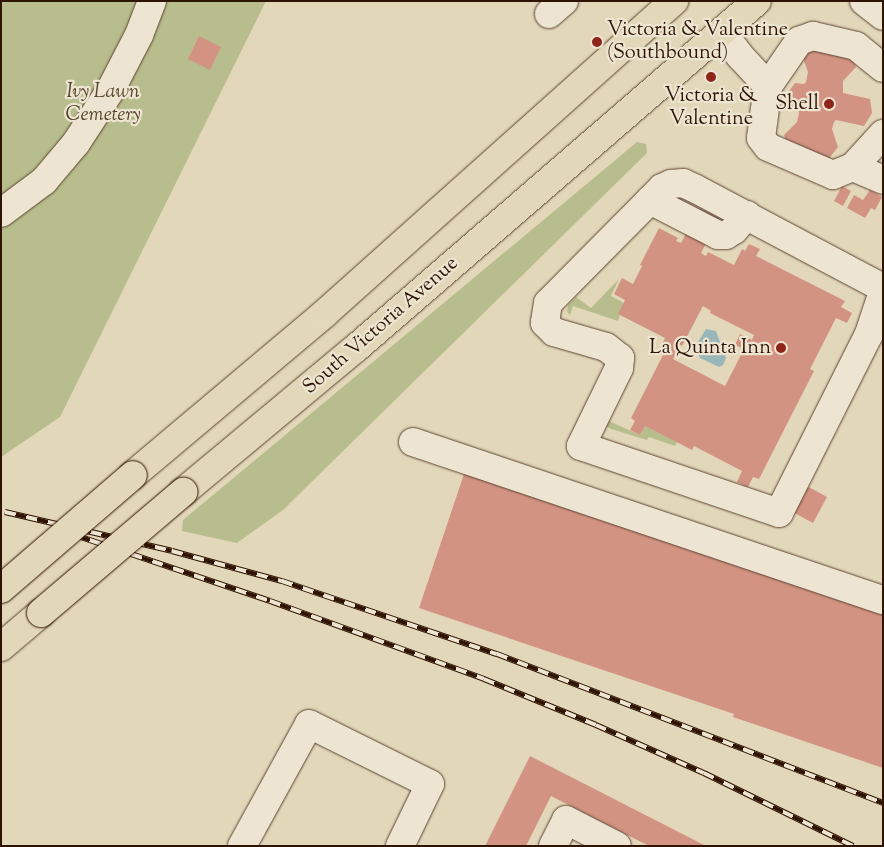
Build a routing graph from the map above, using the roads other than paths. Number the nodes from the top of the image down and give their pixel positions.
1 (152, 1) edge
2 (757, 1) edge
3 (864, 1) edge
4 (673, 2) edge
5 (883, 16) edge
6 (722, 32) junction
7 (883, 68) edge
8 (768, 86) junction
9 (883, 134) edge
10 (853, 167) junction
11 (883, 180) edge
12 (1, 213) edge
13 (883, 290) edge
14 (413, 442) dead end
15 (1, 589) edge
16 (883, 600) edge
17 (1, 647) edge
18 (242, 846) edge
19 (400, 846) edge
20 (553, 846) edge
21 (617, 846) edge

1 - 12 street
2 - 6 main road, South Victoria Avenue
3 - 5 street
4 - 15 main road, bridge
6 - 8 street
6 - 17 main road, South Victoria Avenue, bridge
7 - 8 street
8 - 10 street
9 - 10 street
10 - 11 street
13 - 13 street
14 - 16 street
18 - 19 street
20 - 21 street

